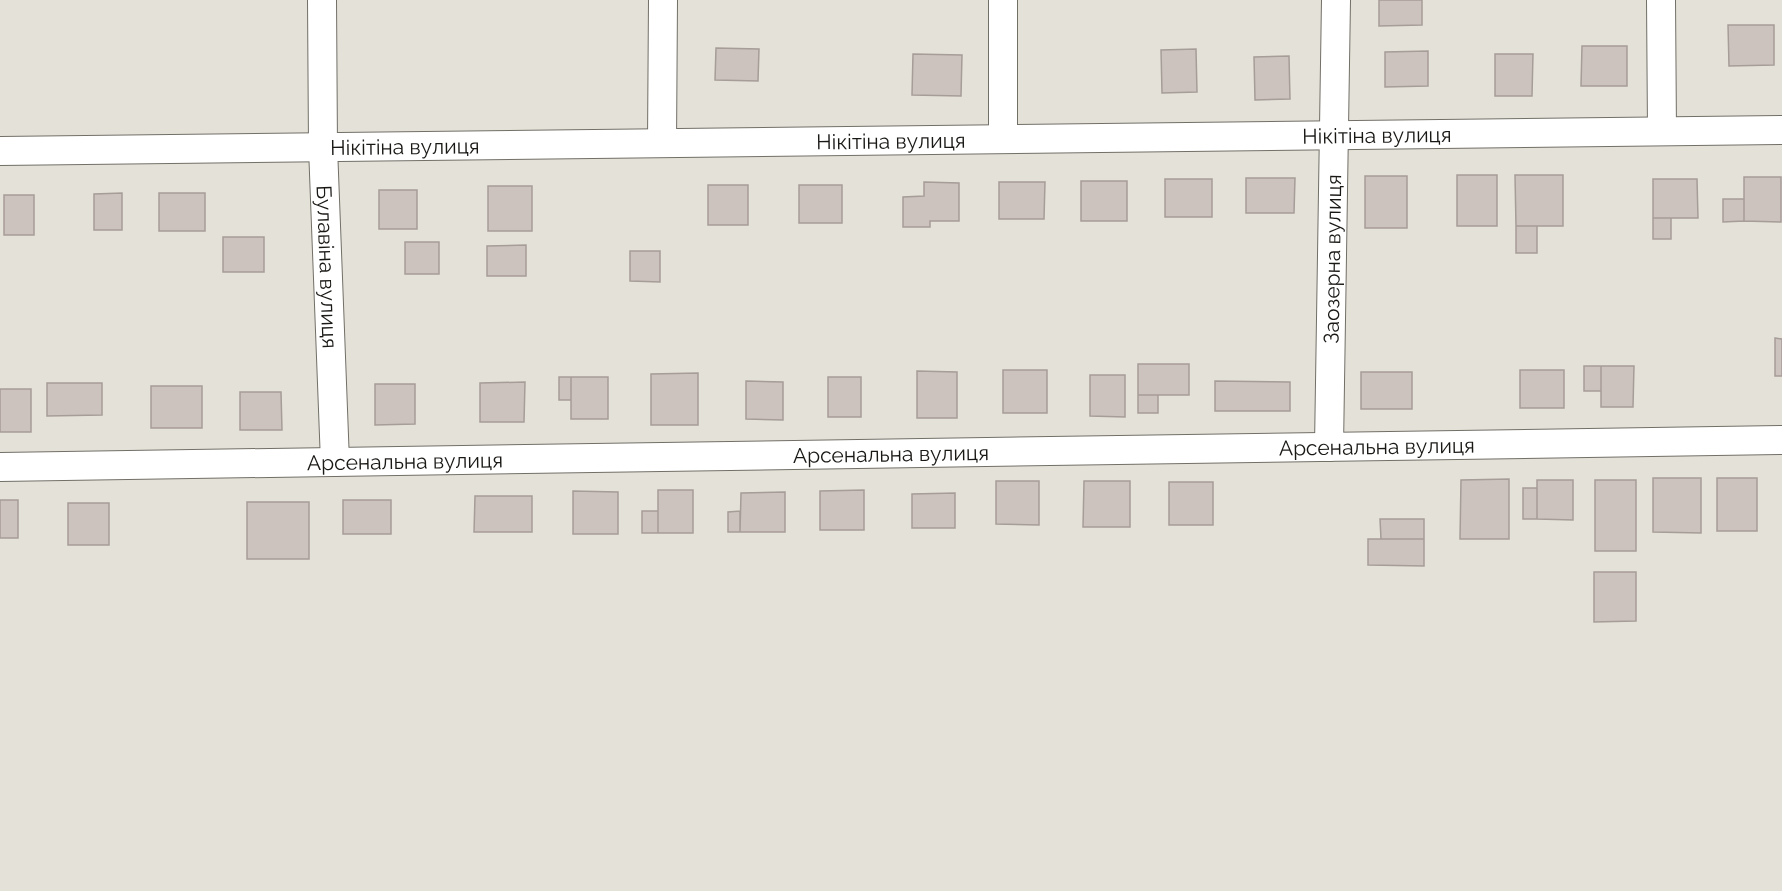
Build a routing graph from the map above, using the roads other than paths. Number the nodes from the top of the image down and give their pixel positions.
1 (322, 0) edge
2 (663, 0) edge
3 (1003, 0) edge
4 (1336, 0) edge
5 (1661, 0) edge
6 (1782, 130) edge
7 (1662, 131) junction
8 (1334, 135) junction
9 (1003, 139) junction
10 (662, 143) junction
11 (323, 147) junction
12 (0, 151) edge
13 (1782, 440) edge
14 (1329, 447) junction
15 (335, 462) junction
16 (0, 466) edge

1 - 11 street, Булавіна вулиця
2 - 10 street
3 - 9 street
4 - 8 street, Заозерна вулиця
5 - 7 street
6 - 7 street, Нікітіна вулиця
7 - 8 street, Нікітіна вулиця
8 - 9 street, Нікітіна вулиця
8 - 14 street, Заозерна вулиця
9 - 10 street, Нікітіна вулиця
10 - 11 street, Нікітіна вулиця
11 - 12 street, Нікітіна вулиця
11 - 15 street, Булавіна вулиця
13 - 14 street, Арсенальна вулиця
14 - 15 street, Арсенальна вулиця
15 - 16 street, Арсенальна вулиця

